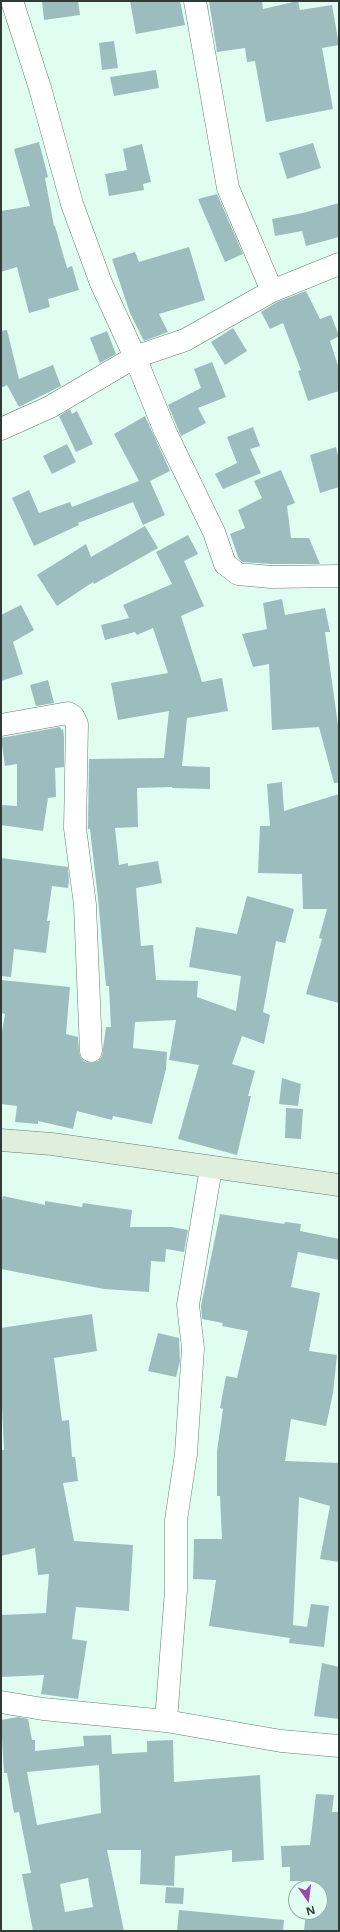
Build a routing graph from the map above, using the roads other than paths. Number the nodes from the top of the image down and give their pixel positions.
1 (12, 1) edge
2 (195, 1) edge
3 (339, 264) edge
4 (272, 292) junction
5 (135, 357) junction
6 (1, 429) edge
7 (339, 576) edge
8 (1, 725) edge
9 (91, 1051) dead end
10 (1, 1140) edge
11 (211, 1168) junction
12 (339, 1186) edge
13 (1, 1702) edge
14 (166, 1721) junction
15 (339, 1746) edge

1 - 5 street
2 - 4 street
3 - 4 street
4 - 5 street
5 - 6 street
5 - 7 street
8 - 9 street
10 - 11 street
11 - 12 street
11 - 14 street
13 - 14 street
14 - 15 street

